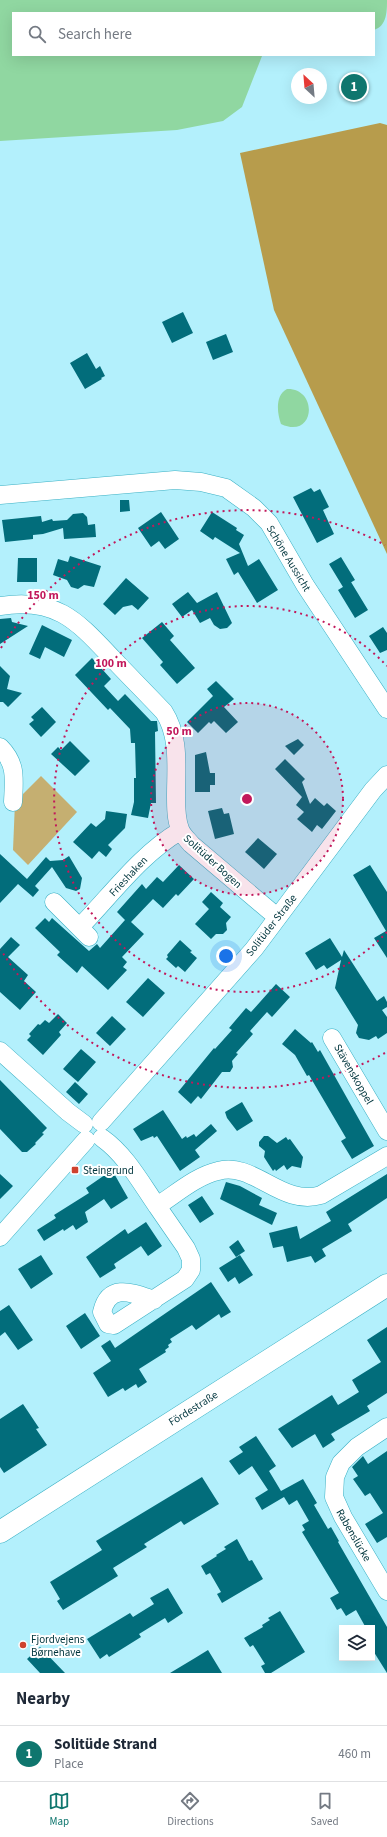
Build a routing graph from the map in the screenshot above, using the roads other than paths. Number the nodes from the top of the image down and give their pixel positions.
1 (0, 495) edge
2 (0, 606) edge
3 (387, 709) edge
4 (0, 747) edge
5 (387, 775) edge
6 (13, 802) dead end
7 (180, 831) junction
8 (54, 902) dead end
9 (277, 917) junction
10 (332, 1038) dead end
11 (0, 1051) edge
12 (93, 1131) junction
13 (387, 1131) edge
14 (387, 1156) edge
15 (157, 1206) junction
16 (0, 1237) edge
17 (387, 1285) edge
18 (154, 1300) dead end
19 (387, 1427) edge
20 (0, 1532) edge
21 (387, 1591) edge

1 - 3 street, Schöne Aussicht
2 - 7 street, Solitüder Bogen
4 - 6 street
5 - 9 street, Solitüder Straße
7 - 8 street, Frieshaken
7 - 9 street, Solitüder Bogen
9 - 12 street, Solitüder Straße
10 - 13 street, Stävenskoppel
11 - 12 street
12 - 15 street
12 - 16 street, Solitüder Straße
14 - 15 street
15 - 18 street
17 - 20 main road, Fördestraße
19 - 21 street, Rabenslücke

